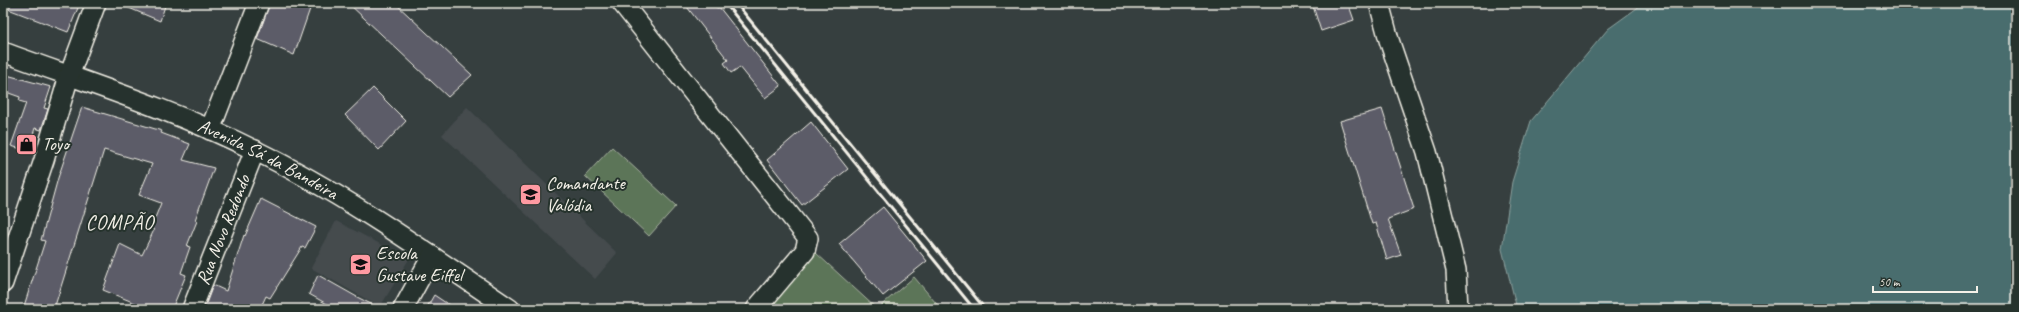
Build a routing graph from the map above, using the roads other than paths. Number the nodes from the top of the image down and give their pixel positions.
1 (96, 3) edge
2 (259, 3) edge
3 (622, 3) edge
4 (1379, 3) edge
5 (3, 52) edge
6 (69, 76) junction
7 (210, 130) junction
8 (255, 150) junction
9 (432, 256) junction
10 (3, 283) edge
11 (192, 309) edge
12 (403, 309) edge
13 (510, 309) edge
14 (756, 309) edge
15 (1458, 309) edge

1 - 6 street
2 - 7 street
3 - 14 street
4 - 15 street
5 - 6 street, Avenida Sá da Bandeira
6 - 7 street, Avenida Sá da Bandeira
6 - 10 street
7 - 8 street, Avenida Sá da Bandeira
8 - 9 street, Avenida Sá da Bandeira
8 - 11 street, Rua Novo Redondo
9 - 12 street
9 - 13 street, Avenida Sá da Bandeira

